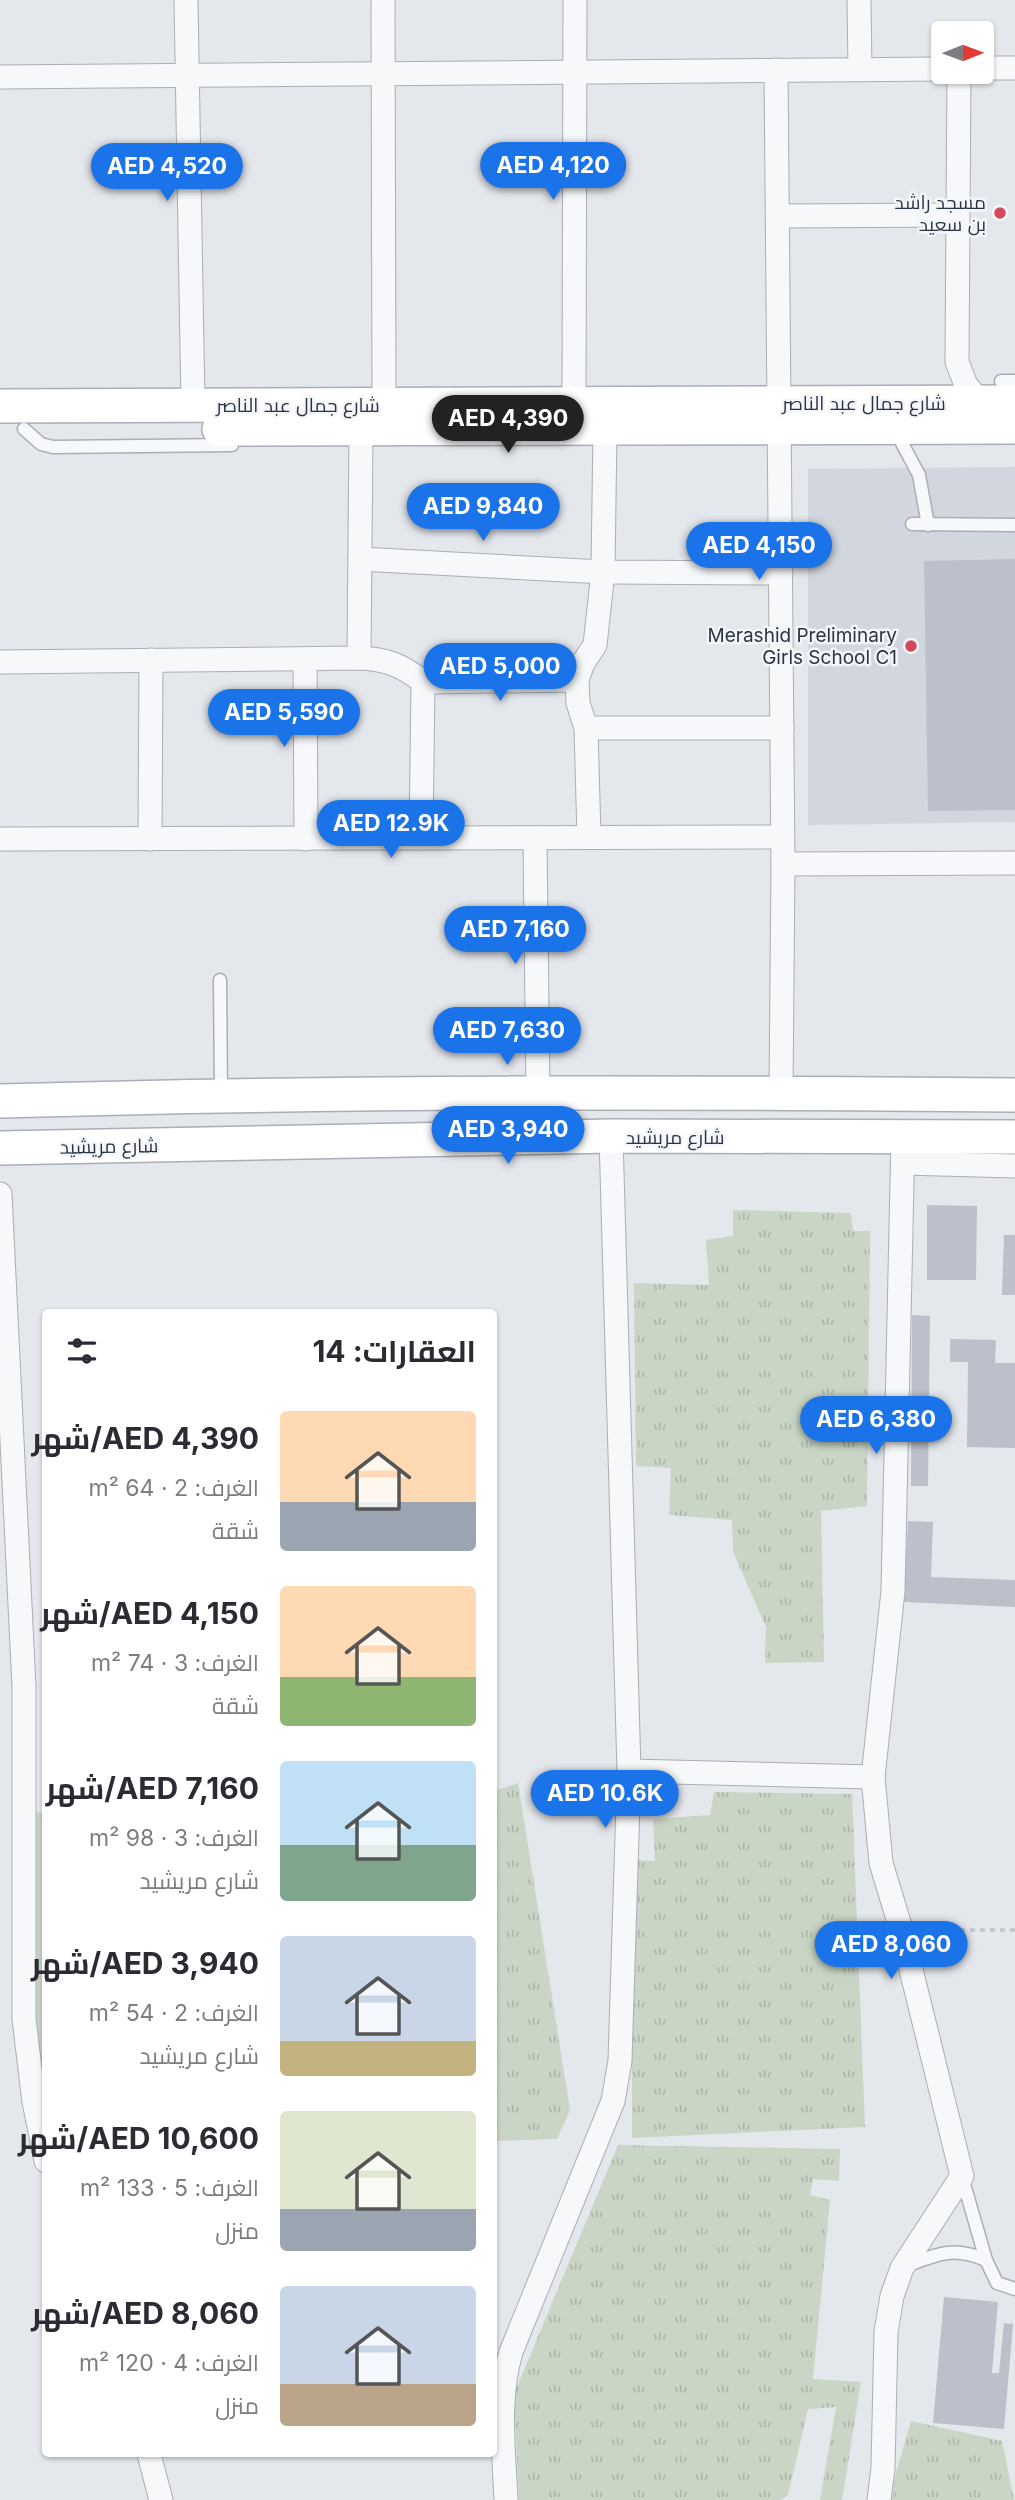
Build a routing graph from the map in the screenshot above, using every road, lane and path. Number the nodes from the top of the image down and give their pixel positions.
1 (186, 0) edge
2 (383, 0) edge
3 (575, 0) edge
4 (859, 0) edge
5 (994, 68) edge
6 (1015, 68) edge
7 (860, 69) junction
8 (931, 69) edge
9 (776, 70) junction
10 (575, 72) junction
11 (383, 74) junction
12 (187, 75) junction
13 (0, 77) edge
14 (959, 84) edge
15 (956, 215) junction
16 (778, 216) junction
17 (957, 362) junction
18 (1015, 381) edge
19 (999, 395) edge
20 (933, 403) junction
21 (574, 404) junction
22 (384, 405) junction
23 (193, 406) junction
24 (0, 407) edge
25 (779, 415) junction
26 (893, 427) junction
27 (1015, 427) edge
28 (605, 428) junction
29 (12, 430) edge
30 (356, 439) junction
31 (249, 445) dead end
32 (912, 524) dead end
33 (928, 525) junction
34 (1015, 525) edge
35 (360, 559) junction
36 (603, 572) junction
37 (781, 573) junction
38 (359, 658) junction
39 (305, 659) junction
40 (151, 660) junction
41 (0, 662) edge
42 (577, 680) junction
43 (423, 682) junction
44 (586, 728) junction
45 (782, 728) junction
46 (589, 837) junction
47 (782, 837) junction
48 (421, 838) junction
49 (536, 838) junction
50 (0, 839) edge
51 (150, 839) junction
52 (306, 839) junction
53 (1015, 863) edge
54 (783, 864) junction
55 (220, 980) dead end
56 (781, 1093) junction
57 (538, 1094) junction
58 (221, 1095) junction
59 (1015, 1095) edge
60 (0, 1101) edge
61 (611, 1136) junction
62 (1015, 1137) edge
63 (0, 1148) edge
64 (903, 1150) junction
65 (1015, 1167) edge
66 (0, 1194) edge
67 (629, 1771) junction
68 (873, 1777) junction
69 (901, 1929) junction
70 (1015, 1930) edge
71 (42, 2141) edge
72 (962, 2176) junction
73 (985, 2260) junction
74 (902, 2268) junction
75 (1015, 2289) edge
76 (150, 2457) edge
77 (161, 2500) edge
78 (506, 2500) edge
79 (879, 2500) edge

1 - 12 street
2 - 11 street
3 - 10 street
4 - 7 street
5 - 6 street
7 - 8 street
7 - 9 street
9 - 10 street
9 - 16 street
10 - 11 street
10 - 21 street
11 - 12 street
11 - 22 street
12 - 13 street
12 - 23 street
14 - 15 street
15 - 16 street
15 - 17 street
16 - 25 street
17 - 19 street
17 - 20 street
18 - 19 lane
19 - 20 main road, شارع جمال عبد الناصر
20 - 25 main road, شارع جمال عبد الناصر
21 - 22 main road, شارع جمال عبد الناصر
21 - 25 main road, شارع جمال عبد الناصر
22 - 23 main road, شارع جمال عبد الناصر
23 - 24 main road, شارع جمال عبد الناصر
25 - 26 main road, شارع جمال عبد الناصر
25 - 28 main road, شارع جمال عبد الناصر
25 - 37 street
26 - 27 main road, شارع جمال عبد الناصر
26 - 33 lane
28 - 30 main road, شارع جمال عبد الناصر
28 - 36 street
29 - 30 main road, شارع جمال عبد الناصر
29 - 31 lane
30 - 35 street
32 - 33 lane
33 - 34 lane
35 - 36 street
35 - 38 street
36 - 37 street
36 - 42 street
37 - 45 street
38 - 39 street
38 - 43 street
39 - 40 street
39 - 52 street
40 - 41 street
40 - 51 street
42 - 43 street
42 - 44 street
43 - 48 street
44 - 45 street
44 - 46 street
45 - 47 street
46 - 47 street
46 - 49 street
47 - 54 street
48 - 49 street
48 - 52 street
49 - 57 street
50 - 51 street
51 - 52 street
53 - 54 street
54 - 56 street
55 - 58 lane
56 - 57 main road
56 - 59 main road
57 - 58 main road
58 - 60 main road
61 - 63 main road, شارع مريشيد
61 - 64 main road, شارع مريشيد
61 - 67 street
62 - 64 main road, شارع مريشيد
64 - 65 street
64 - 68 street
66 - 71 street
67 - 68 street
67 - 78 street
68 - 69 street
69 - 70 path
69 - 72 street
72 - 73 lane
72 - 74 street
73 - 74 lane
73 - 75 lane
74 - 79 street
76 - 77 street

